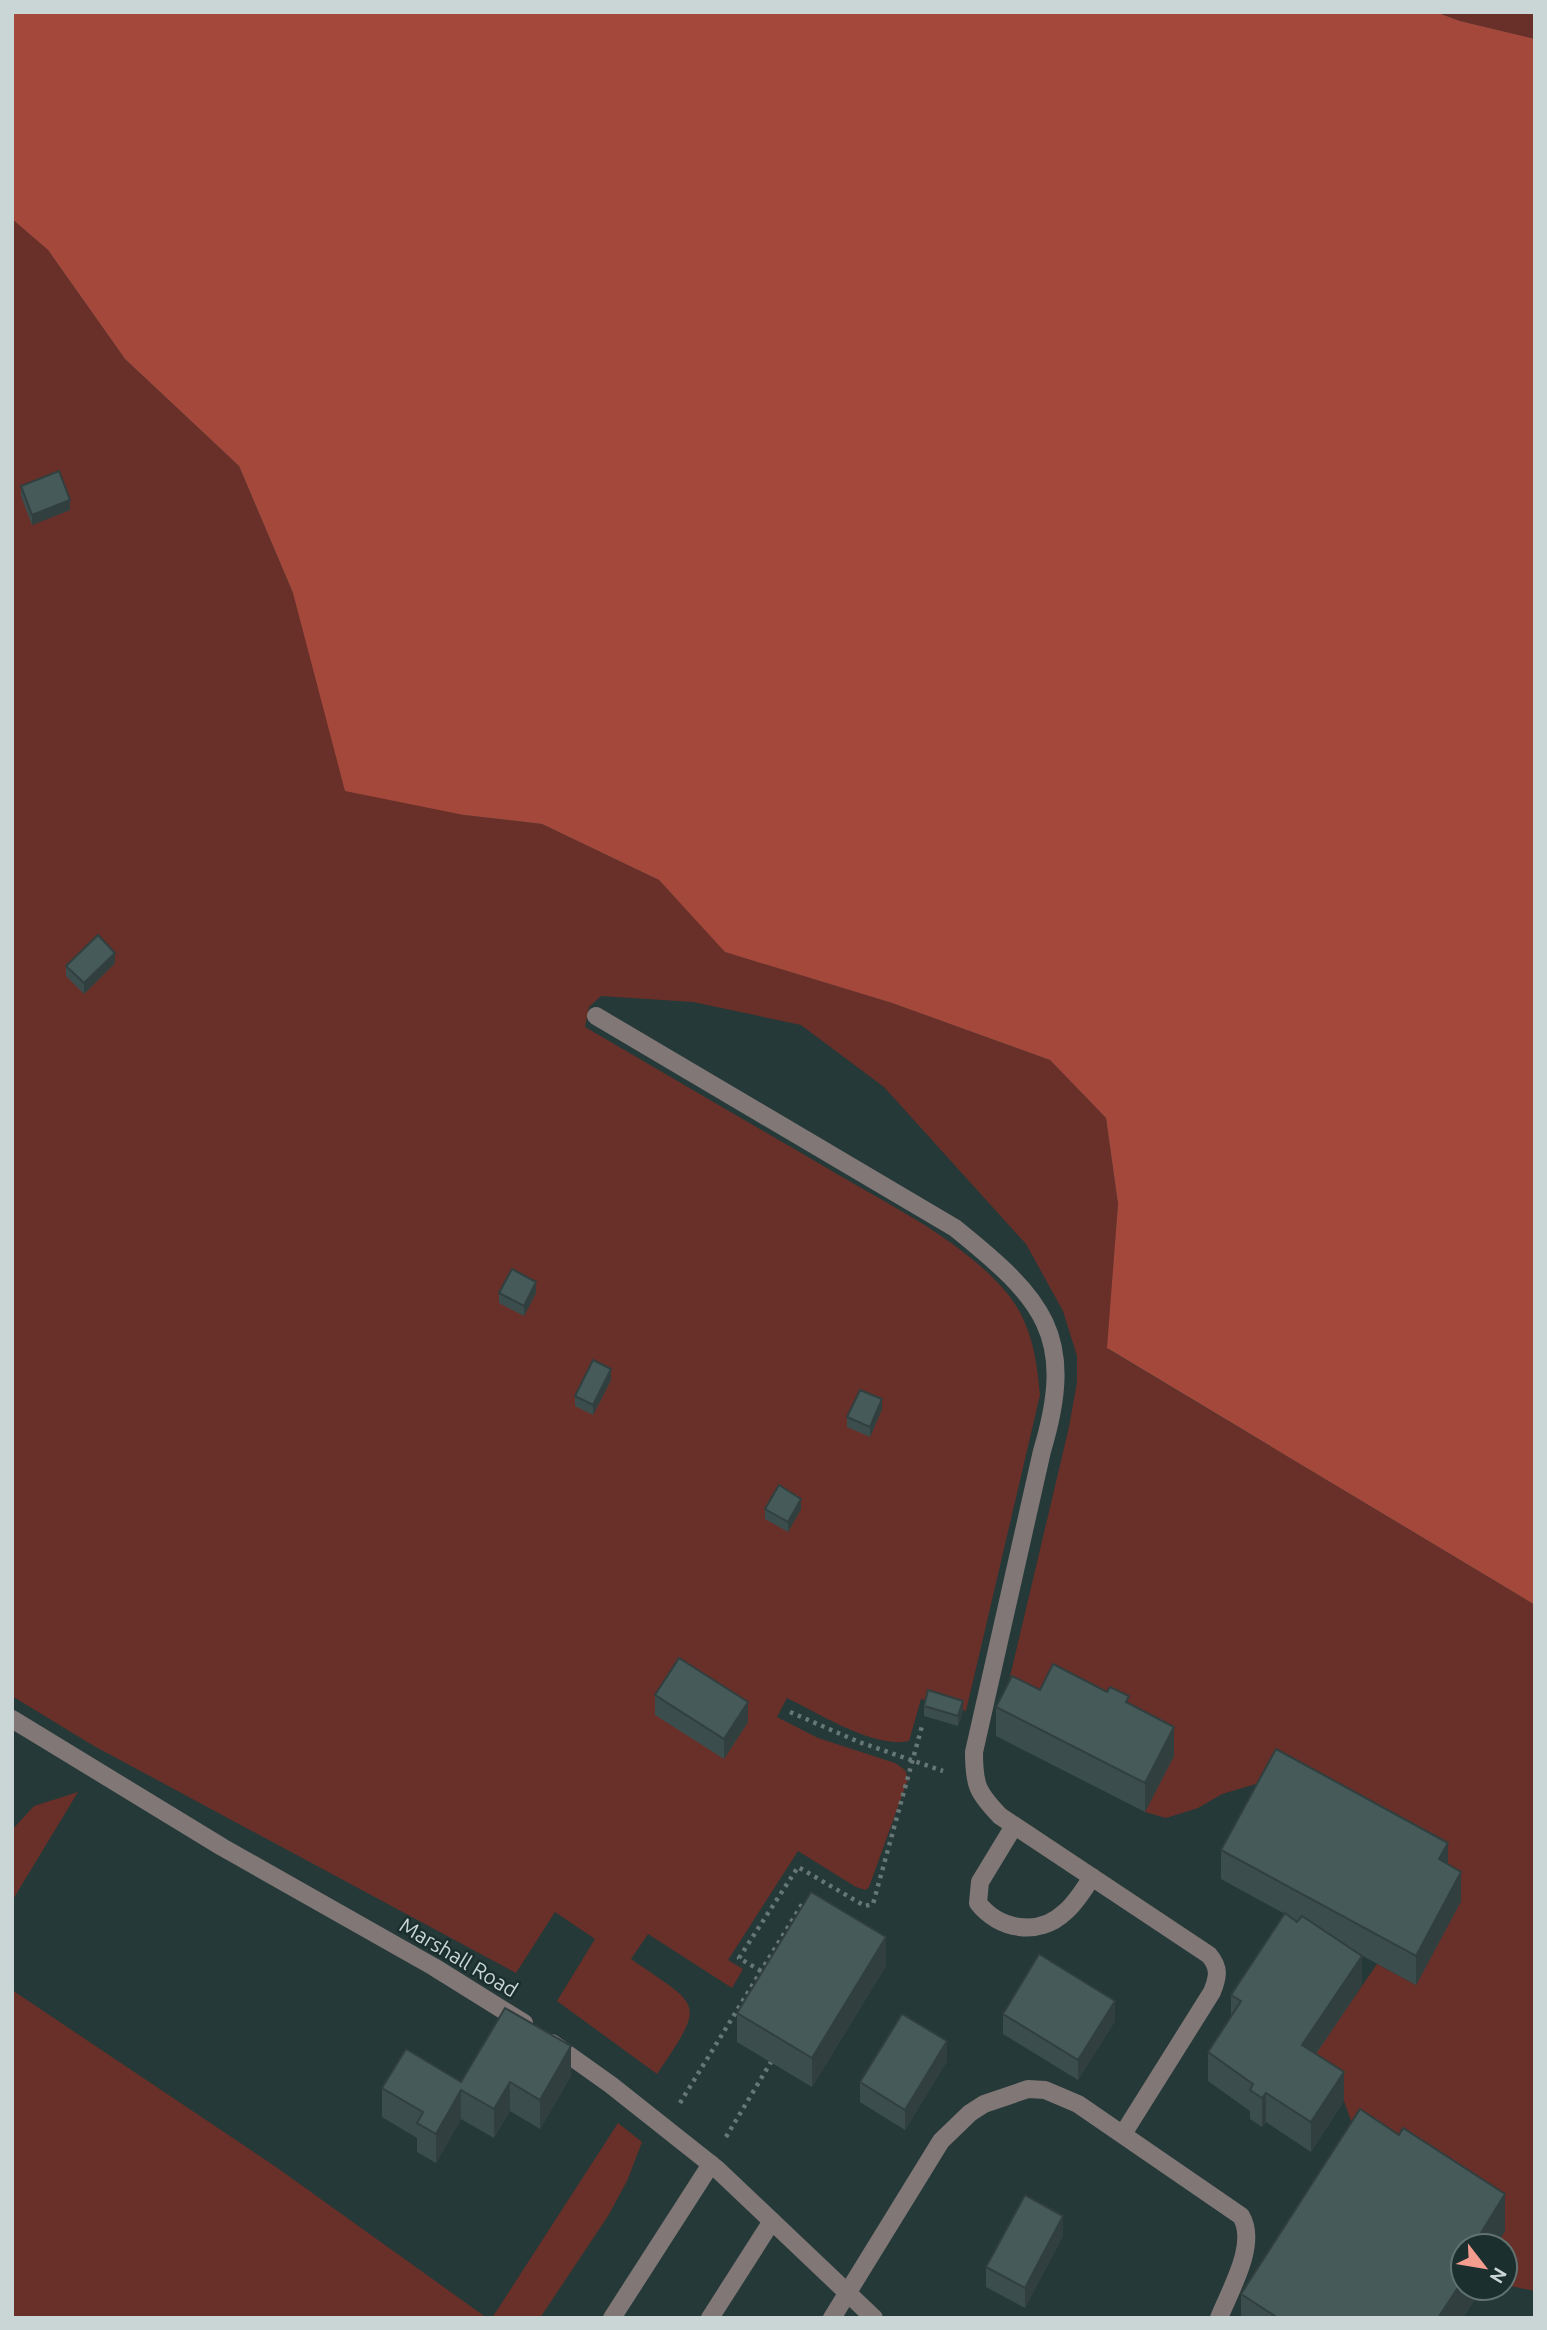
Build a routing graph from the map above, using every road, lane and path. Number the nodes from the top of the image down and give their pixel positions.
1 (596, 1016) dead end
2 (790, 1712) dead end
3 (15, 1726) edge
4 (922, 1726) dead end
5 (912, 1761) junction
6 (974, 1779) junction
7 (1014, 1826) junction
8 (1092, 1877) junction
9 (815, 1908) edge
10 (761, 1971) junction
11 (771, 2063) edge
12 (665, 2127) junction
13 (1123, 2134) junction
14 (710, 2164) junction
15 (772, 2221) junction
16 (848, 2293) junction
17 (612, 2318) edge
18 (710, 2318) edge
19 (832, 2318) edge
20 (874, 2318) edge
21 (1219, 2318) edge

1 - 6 street
2 - 5 path
3 - 12 street, Marshall Road
4 - 5 path
5 - 6 path
5 - 10 path
6 - 7 street
7 - 8 street
7 - 8 street
8 - 13 street
9 - 10 path
10 - 12 path
11 - 14 path
12 - 14 street, Marshall Road
13 - 16 street
13 - 21 street
14 - 15 street, Marshall Road
14 - 17 street
15 - 16 street, Marshall Road
15 - 18 street
16 - 19 street
16 - 20 street, Marshall Road

